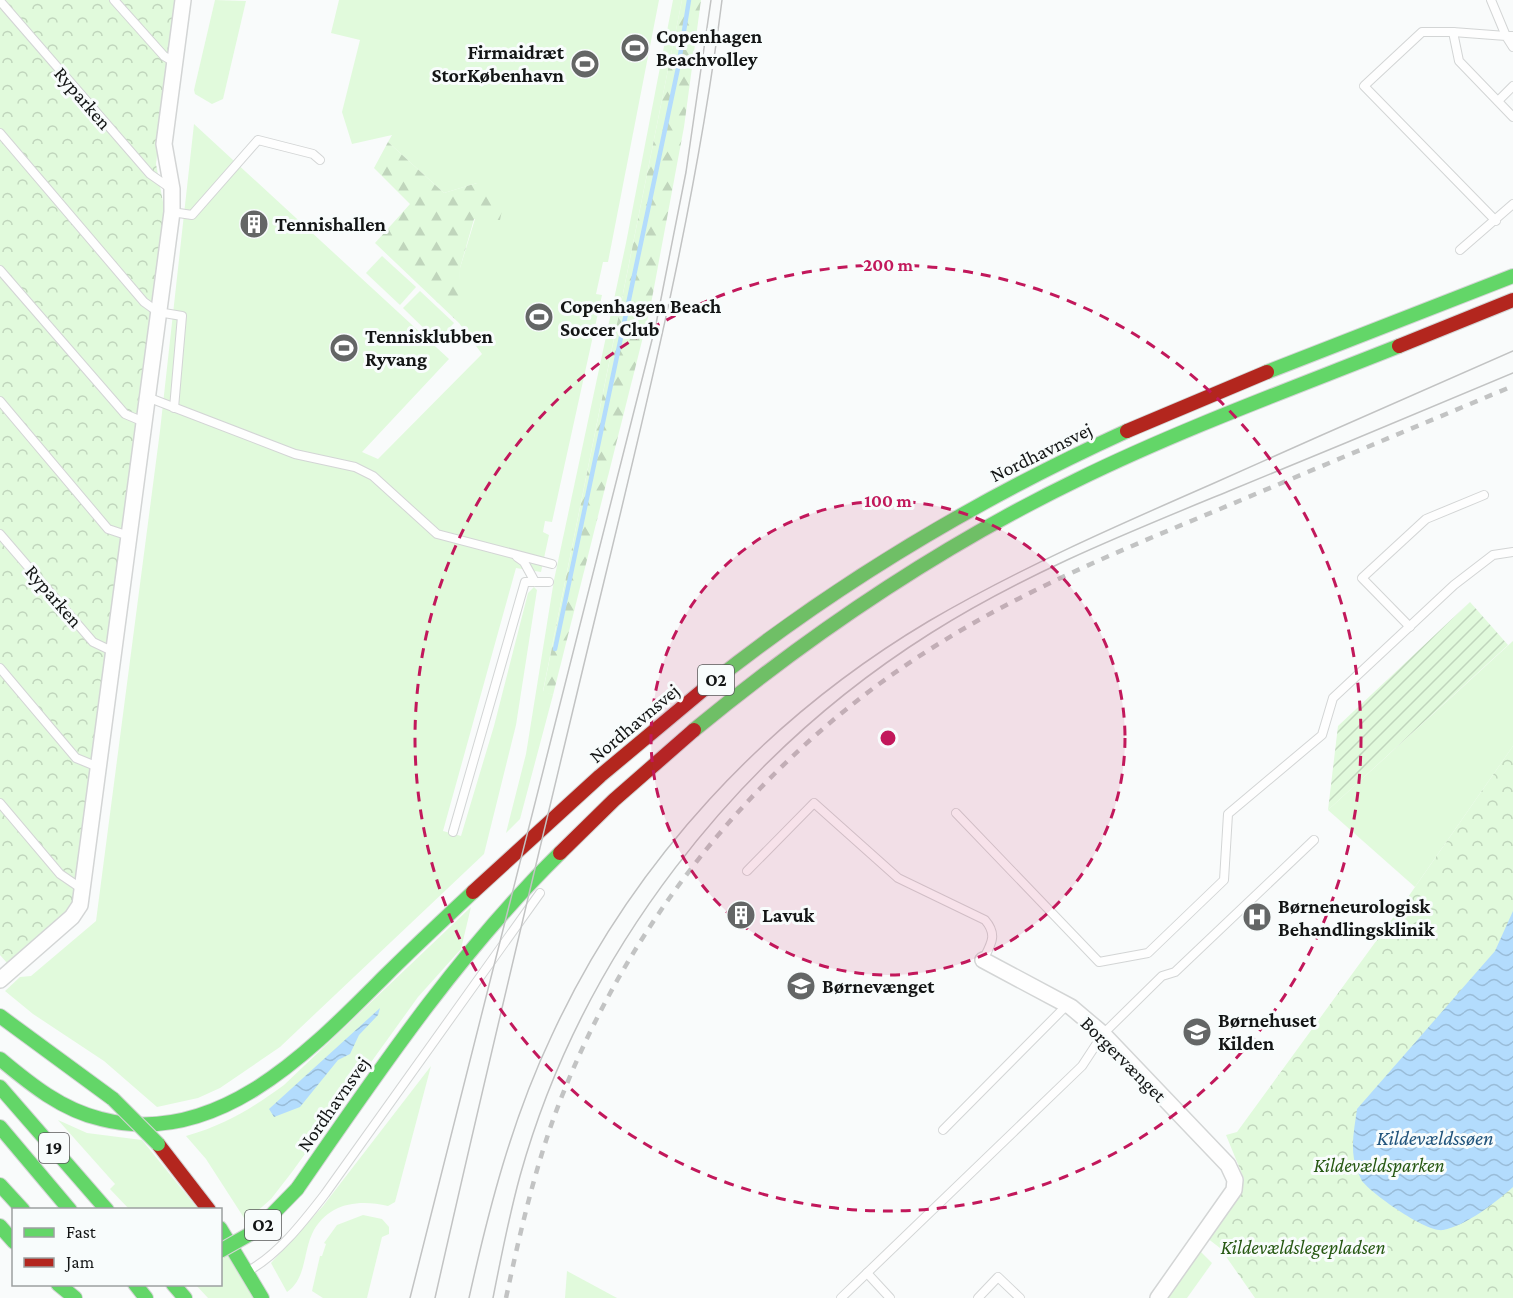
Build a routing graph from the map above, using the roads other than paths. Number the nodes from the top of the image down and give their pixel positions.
1 (114, 0) edge
2 (183, 0) edge
3 (1491, 0) edge
4 (0, 1) edge
5 (1453, 32) junction
6 (1509, 36) edge
7 (1513, 47) edge
8 (174, 62) junction
9 (1513, 86) edge
10 (1498, 101) junction
11 (1513, 117) edge
12 (0, 133) edge
13 (320, 160) dead end
14 (172, 189) junction
15 (1513, 204) edge
16 (172, 212) junction
17 (1496, 221) junction
18 (1460, 250) dead end
19 (0, 270) edge
20 (1513, 276) edge
21 (1513, 300) edge
22 (158, 312) junction
23 (147, 397) junction
24 (0, 401) edge
25 (174, 408) junction
26 (1184, 408) junction
27 (144, 422) junction
28 (1155, 429) dead end
29 (1134, 439) dead end
30 (1098, 444) junction
31 (1484, 495) dead end
32 (0, 534) edge
33 (129, 536) junction
34 (1513, 552) edge
35 (513, 554) junction
36 (552, 564) dead end
37 (535, 582) junction
38 (549, 582) dead end
39 (1410, 627) junction
40 (114, 652) junction
41 (0, 668) edge
42 (98, 767) junction
43 (0, 803) edge
44 (956, 813) dead end
45 (592, 821) junction
46 (453, 832) dead end
47 (1314, 840) dead end
48 (557, 869) dead end
49 (747, 871) dead end
50 (543, 888) dead end
51 (82, 889) junction
52 (983, 960) joint
53 (0, 981) edge
54 (1067, 1005) junction
55 (0, 1016) edge
56 (1103, 1034) junction
57 (0, 1059) edge
58 (0, 1087) edge
59 (0, 1127) edge
60 (943, 1130) dead end
61 (0, 1185) edge
62 (22, 1208) edge
63 (69, 1208) edge
64 (106, 1208) edge
65 (208, 1208) edge
66 (0, 1226) edge
67 (222, 1231) edge
68 (12, 1240) edge
69 (222, 1250) edge
70 (247, 1272) junction
71 (867, 1273) junction
72 (60, 1286) edge
73 (137, 1286) edge
74 (175, 1286) edge
75 (75, 1298) edge
76 (146, 1298) edge
77 (185, 1298) edge
78 (262, 1298) edge
79 (841, 1298) edge
80 (890, 1298) edge
81 (978, 1298) edge
82 (1020, 1298) edge
83 (1158, 1298) edge

1 - 8 lane
2 - 8 street
3 - 6 lane
4 - 14 lane, Ryparken
5 - 6 lane
5 - 10 lane
5 - 17 lane
6 - 7 lane
8 - 14 street
9 - 10 lane
10 - 11 lane
12 - 22 lane
13 - 16 lane
14 - 16 street
15 - 17 lane
16 - 22 street
17 - 18 lane
19 - 27 lane
20 - 26 main road, Nordhavnsvej / O2
21 - 45 main road, Nordhavnsvej / O2
22 - 23 street
22 - 25 lane
23 - 25 lane
23 - 27 street
24 - 33 lane
25 - 35 lane
26 - 28 lane
26 - 30 main road, Nordhavnsvej / O2
27 - 33 street
29 - 30 lane
30 - 57 main road, Nordhavnsvej / O2
31 - 39 lane
32 - 40 lane, Ryparken
33 - 40 street
34 - 39 lane
35 - 36 lane
35 - 37 lane
37 - 38 lane
37 - 46 lane
39 - 44 lane
40 - 42 street
41 - 42 lane
42 - 51 street
43 - 51 lane
45 - 48 lane
45 - 69 main road, Nordhavnsvej / O2, bridge
47 - 56 lane
49 - 52 lane, Borgervænget
50 - 70 lane
51 - 53 street
52 - 54 street, Borgervænget
54 - 56 street, Borgervænget
54 - 60 lane
55 - 65 main road, bridge
56 - 71 lane
56 - 83 street, Borgervænget
58 - 64 main road, 19
59 - 63 main road, 19
61 - 62 main road
66 - 68 main road
67 - 70 main road
70 - 78 main road
71 - 79 lane
71 - 80 lane
72 - 75 main road
73 - 76 main road
74 - 77 main road
81 - 82 lane

